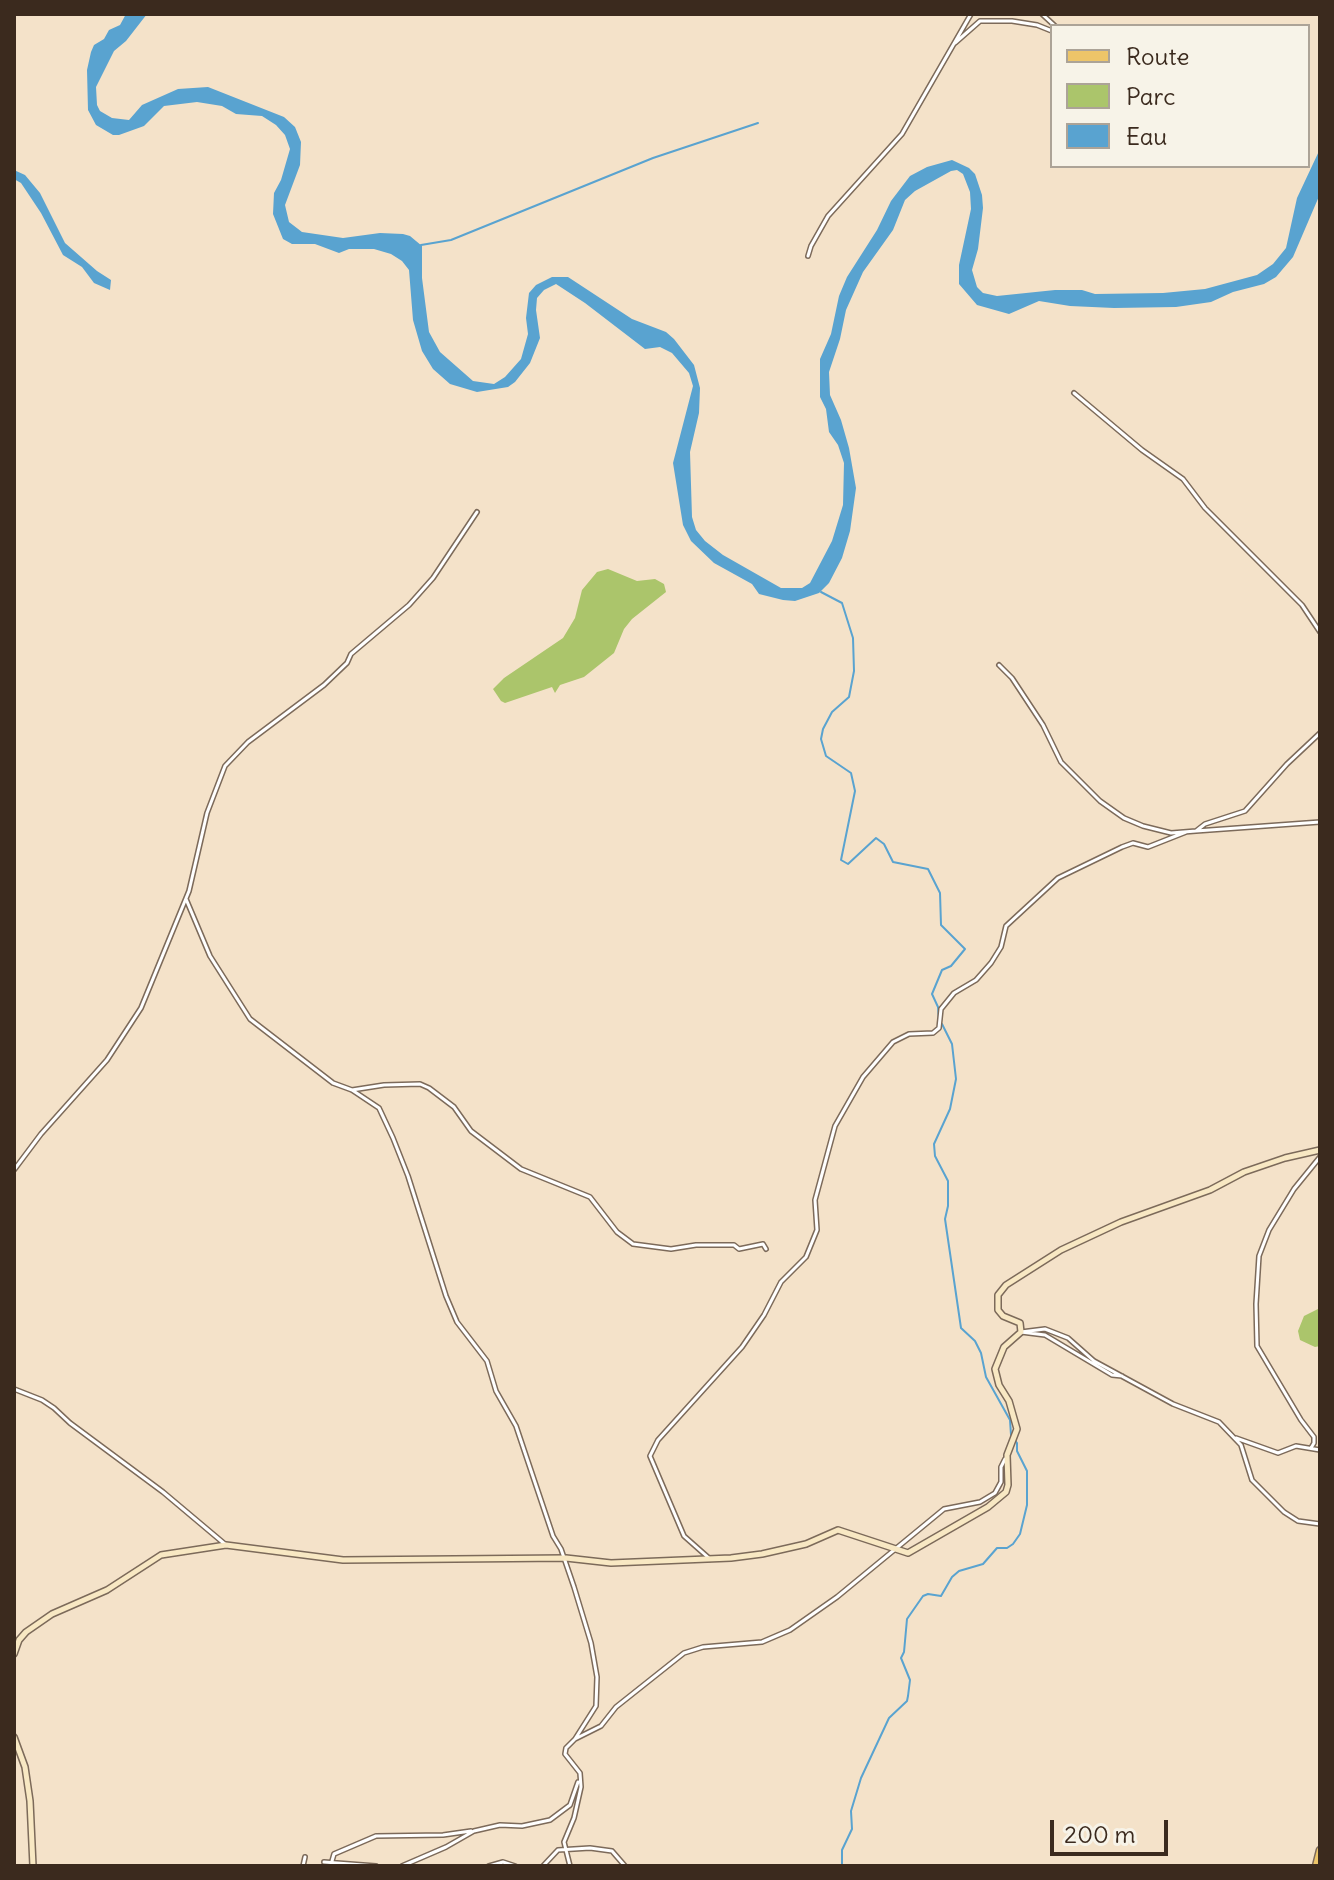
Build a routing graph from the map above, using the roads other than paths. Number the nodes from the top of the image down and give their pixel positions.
1 (971, 14) edge
2 (1050, 27) edge
3 (953, 46) junction
4 (808, 256) dead end
5 (1074, 393) dead end
6 (477, 512) dead end
7 (1320, 632) edge
8 (999, 665) dead end
9 (1320, 733) edge
10 (1320, 822) edge
11 (1196, 831) junction
12 (1186, 832) junction
13 (186, 899) junction
14 (352, 1090) junction
15 (1320, 1150) edge
16 (1320, 1157) edge
17 (14, 1170) edge
18 (766, 1249) dead end
19 (1021, 1332) junction
20 (1122, 1376) junction
21 (14, 1389) edge
22 (1236, 1438) junction
23 (1311, 1448) junction
24 (1320, 1450) edge
25 (1007, 1455) junction
26 (1320, 1524) edge
27 (226, 1545) junction
28 (892, 1550) junction
29 (564, 1558) junction
30 (710, 1559) junction
31 (14, 1654) edge
32 (14, 1737) edge
33 (575, 1739) junction
34 (580, 1778) junction
35 (474, 1831) junction
36 (565, 1849) junction
37 (1320, 1850) edge
38 (305, 1857) dead end
39 (332, 1861) junction
40 (324, 1862) dead end
41 (33, 1866) edge
42 (303, 1866) edge
43 (376, 1866) edge
44 (402, 1866) edge
45 (489, 1866) edge
46 (515, 1866) edge
47 (543, 1866) edge
48 (570, 1866) edge
49 (625, 1866) edge
50 (1316, 1866) edge

1 - 3 street
2 - 3 street
3 - 4 street
5 - 7 street
6 - 13 street
8 - 12 street
9 - 11 street
10 - 11 street
11 - 12 street
12 - 30 street
13 - 14 street
13 - 17 street
14 - 18 street
14 - 29 street
15 - 19 street
16 - 23 street
19 - 20 street
19 - 20 street
19 - 25 street
20 - 22 street
21 - 27 street
22 - 23 street
22 - 26 street
23 - 24 street
25 - 28 street
25 - 28 street
27 - 29 street
27 - 31 street
28 - 30 street
28 - 33 street
29 - 30 street
29 - 33 street
32 - 41 street
33 - 34 street
34 - 35 street
34 - 36 street
35 - 39 street
35 - 44 street
36 - 47 street
36 - 48 street
36 - 49 street
37 - 50 main road
38 - 42 street
39 - 40 street
39 - 43 street
45 - 46 street

